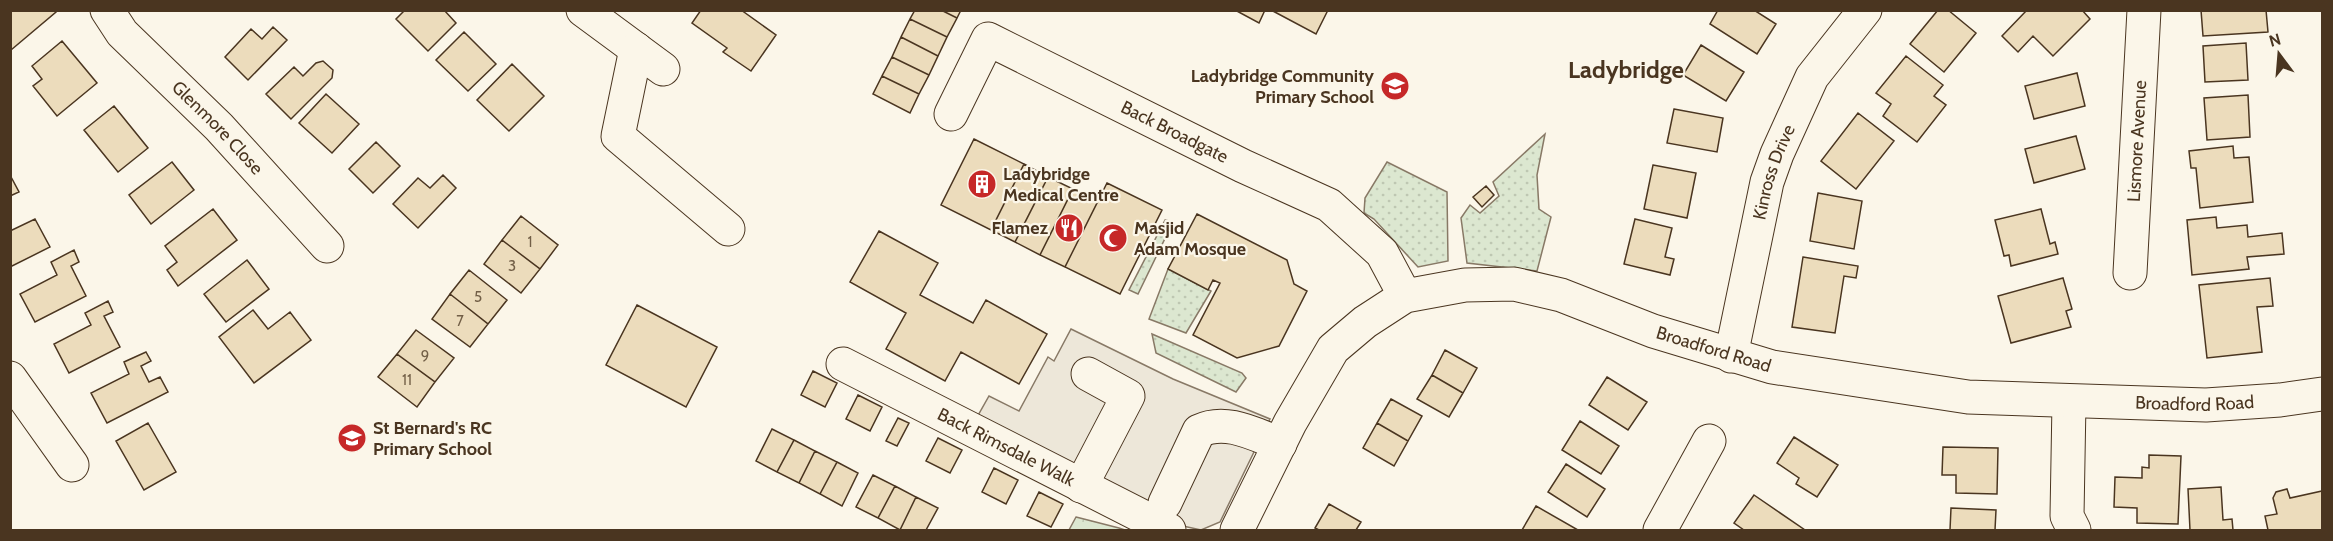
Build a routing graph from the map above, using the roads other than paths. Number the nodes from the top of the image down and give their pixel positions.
1 (107, 10) edge
2 (583, 10) edge
3 (1865, 10) edge
4 (2144, 10) edge
5 (636, 49) junction
6 (663, 69) dead end
7 (951, 114) dead end
8 (728, 230) dead end
9 (327, 246) dead end
10 (2130, 273) dead end
11 (1406, 296) junction
12 (1731, 356) junction
13 (843, 364) dead end
14 (1088, 374) dead end
15 (10, 378) edge
16 (2322, 394) edge
17 (2069, 402) junction
18 (1709, 441) dead end
19 (1280, 444) junction
20 (72, 465) dead end
21 (1081, 486) junction
22 (1167, 517) edge
23 (1236, 531) edge
24 (1660, 531) edge
25 (2074, 531) edge

1 - 9 street, Glenmore Close
2 - 5 street
3 - 12 street, Kinross Drive
4 - 10 street, Lismore Avenue
5 - 6 street
5 - 8 street
7 - 11 street, Back Broadgate
11 - 12 street, Broadford Road
11 - 19 street, Broadford Road
12 - 17 street, Broadford Road
13 - 21 street, Back Rimsdale Walk
14 - 21 street
15 - 20 street
16 - 17 street, Broadford Road
17 - 25 street
18 - 24 street
19 - 22 street
19 - 23 street, Broadford Road
21 - 22 street, Back Rimsdale Walk

